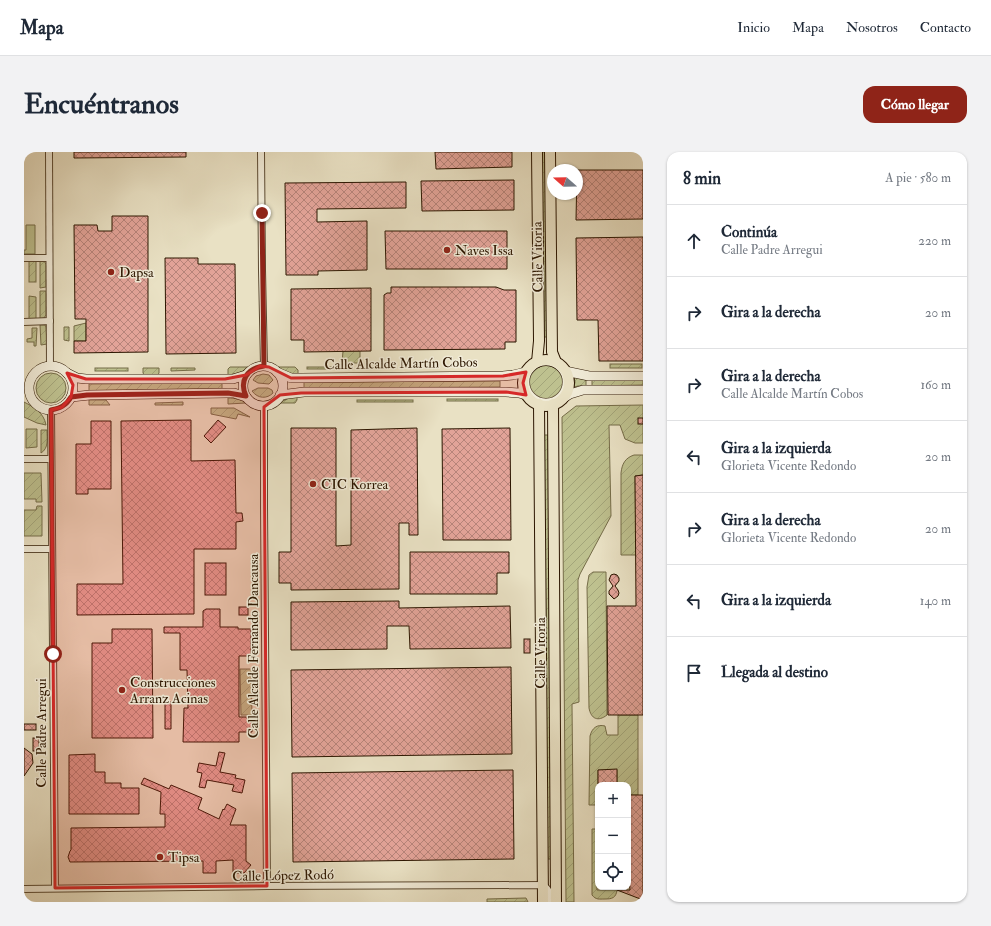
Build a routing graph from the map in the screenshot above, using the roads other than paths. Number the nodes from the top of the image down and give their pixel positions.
1 (49, 152) edge
2 (261, 152) edge
3 (537, 152) edge
4 (550, 152) edge
5 (24, 258) edge
6 (49, 258) junction
7 (24, 322) edge
8 (50, 322) junction
9 (537, 362) junction
10 (556, 362) junction
11 (50, 366) junction
12 (264, 366) junction
13 (565, 371) junction
14 (277, 372) junction
15 (526, 372) junction
16 (67, 373) junction
17 (246, 375) junction
18 (33, 376) junction
19 (643, 376) edge
20 (24, 379) edge
21 (643, 390) edge
22 (528, 393) junction
23 (280, 395) junction
24 (246, 396) junction
25 (71, 397) junction
26 (28, 398) edge
27 (562, 399) junction
28 (539, 404) junction
29 (552, 404) junction
30 (264, 406) junction
31 (51, 410) junction
32 (24, 459) edge
33 (51, 459) junction
34 (52, 548) junction
35 (24, 549) edge
36 (556, 867) junction
37 (543, 885) junction
38 (267, 886) junction
39 (55, 888) junction
40 (24, 889) edge
41 (543, 902) edge
42 (550, 902) edge
43 (556, 902) edge

1 - 6 street
2 - 12 street
3 - 9 highway, Calle Vitoria
4 - 10 highway, Calle Vitoria
5 - 6 street
6 - 8 street
7 - 8 street
8 - 11 street
9 - 10 highway
9 - 15 highway
10 - 13 highway
11 - 16 main road
11 - 18 main road
12 - 14 main road
12 - 17 main road
13 - 19 main road
13 - 27 highway
14 - 15 main road, Calle Alcalde Martín Cobos
14 - 23 main road
15 - 22 highway
16 - 17 main road
16 - 25 main road
17 - 24 main road
18 - 20 main road
18 - 26 main road
21 - 27 main road
22 - 22 street
22 - 23 main road, Calle Alcalde Martín Cobos
22 - 28 highway
23 - 30 main road
24 - 25 main road
24 - 30 main road
25 - 31 main road
26 - 31 main road
27 - 29 highway
28 - 29 highway
28 - 37 highway, Calle Vitoria
29 - 36 highway, Calle Vitoria
30 - 38 street, Calle Alcalde Fernando Dancausa
31 - 33 street, Calle Padre Arregui
32 - 33 street
33 - 34 street, Calle Padre Arregui
34 - 35 street
34 - 39 street, Calle Padre Arregui
36 - 37 highway
36 - 43 highway, Calle Vitoria
37 - 38 street, Calle López Rodó
37 - 41 highway, Calle Vitoria
37 - 42 street, Calle Vitoria
38 - 39 street, Calle López Rodó
39 - 40 street, Calle López Rodó

